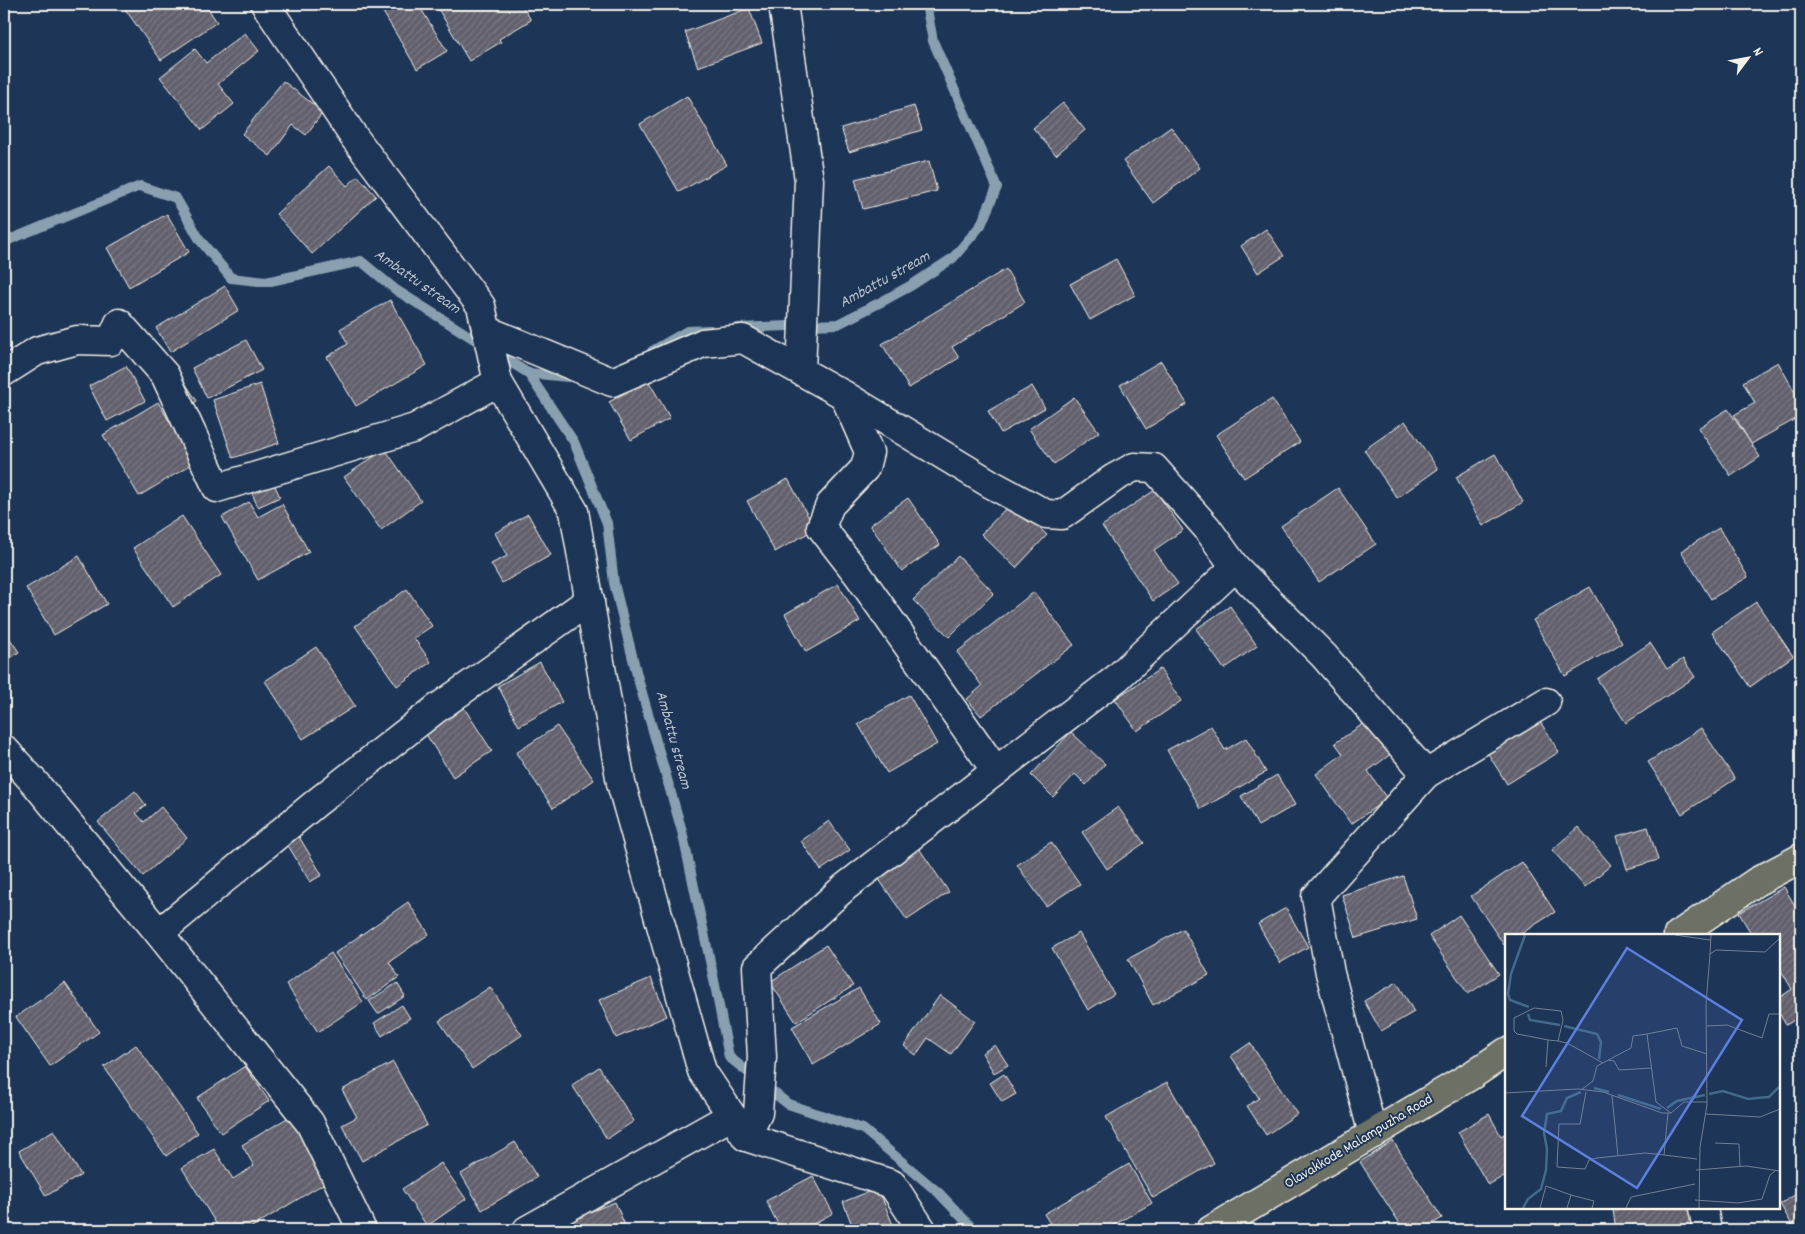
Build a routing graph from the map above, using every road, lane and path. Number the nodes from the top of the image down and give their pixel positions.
1 (265, 4) edge
2 (783, 4) edge
3 (487, 332) junction
4 (802, 359) junction
5 (4, 372) edge
6 (497, 380) junction
7 (844, 395) junction
8 (1235, 567) junction
9 (590, 600) junction
10 (1546, 702) dead end
11 (4, 749) edge
12 (996, 771) junction
13 (1426, 774) junction
14 (1801, 858) edge
15 (159, 933) junction
16 (1679, 934) edge
17 (1505, 1053) edge
18 (739, 1126) junction
19 (1373, 1134) junction
20 (1703, 1209) edge
21 (362, 1230) edge
22 (527, 1230) edge
23 (922, 1230) edge
24 (1211, 1230) edge
25 (1706, 1230) edge

1 - 3 street
2 - 4 street
3 - 4 street
3 - 6 street
4 - 7 street
5 - 6 street
6 - 9 street
7 - 8 street
7 - 12 street
8 - 12 street
8 - 13 street
9 - 15 street
9 - 18 street
10 - 13 street
11 - 15 street
12 - 18 street
13 - 19 street
14 - 16 main road
15 - 21 street
17 - 19 main road, Olavakkode Malampuzha Road
18 - 22 street
18 - 23 street
19 - 24 main road, Olavakkode Malampuzha Road
20 - 25 street

